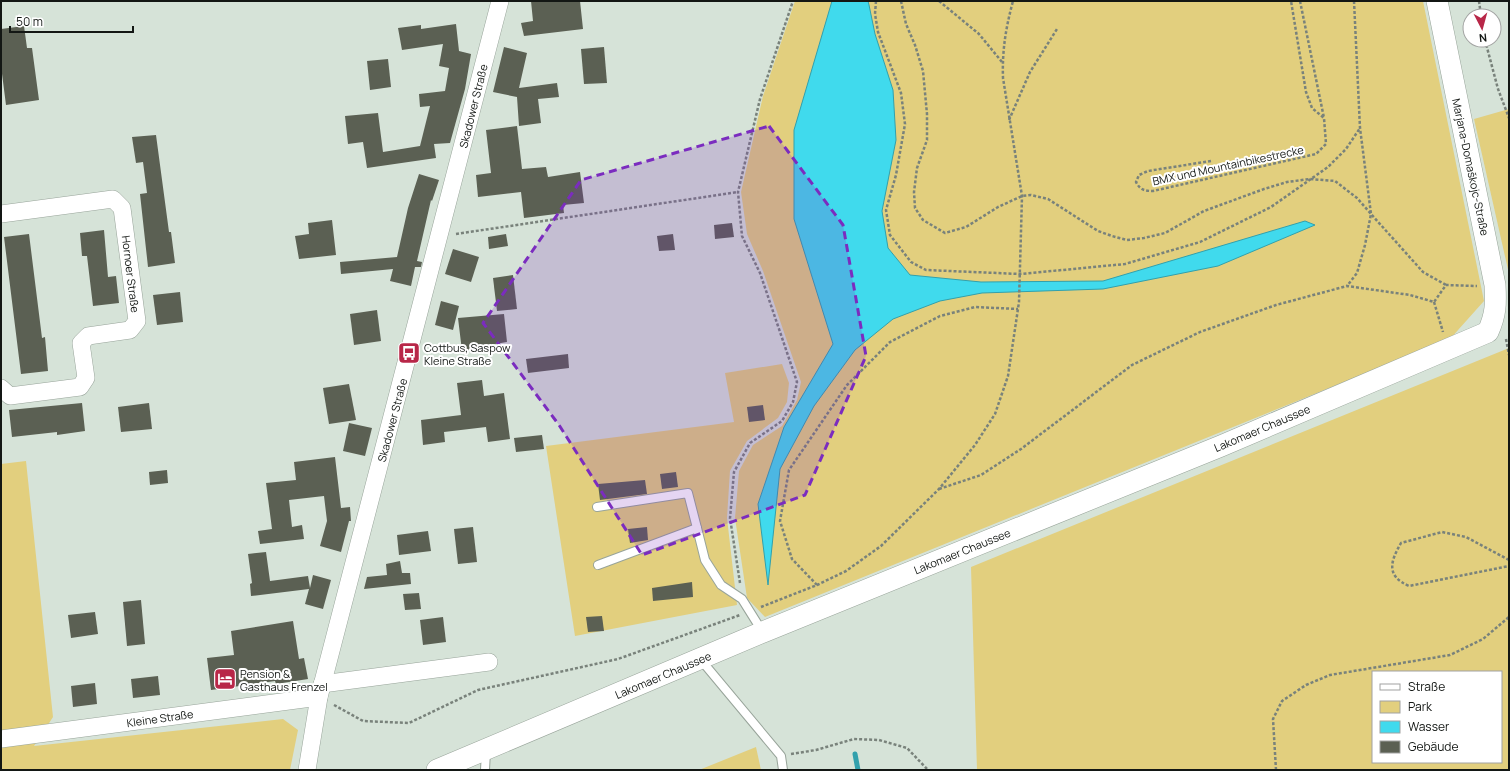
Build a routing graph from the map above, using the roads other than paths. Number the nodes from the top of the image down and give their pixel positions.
1 (500, 1) edge
2 (1437, 1) edge
3 (1, 214) edge
4 (1496, 332) joint
5 (1, 388) edge
6 (597, 507) dead end
7 (697, 528) junction
8 (598, 565) dead end
9 (763, 632) junction
10 (700, 659) junction
11 (489, 662) dead end
12 (321, 691) junction
13 (1, 740) edge
14 (485, 760) edge
15 (307, 770) edge
16 (437, 770) edge
17 (783, 770) edge

1 - 12 street, Skadower Straße
2 - 4 street, Marjana-Domaškojc-Straße
3 - 5 street, Hornoer Straße
4 - 9 street, Lakomaer Chaussee
6 - 7 lane
7 - 8 lane
7 - 9 lane
9 - 10 street, Lakomaer Chaussee
10 - 14 street, Lakomaer Chaussee
10 - 17 lane
11 - 12 street, Kleine Straße
12 - 13 street, Kleine Straße
12 - 15 street, Skadower Straße
14 - 16 street, Lakomaer Chaussee

